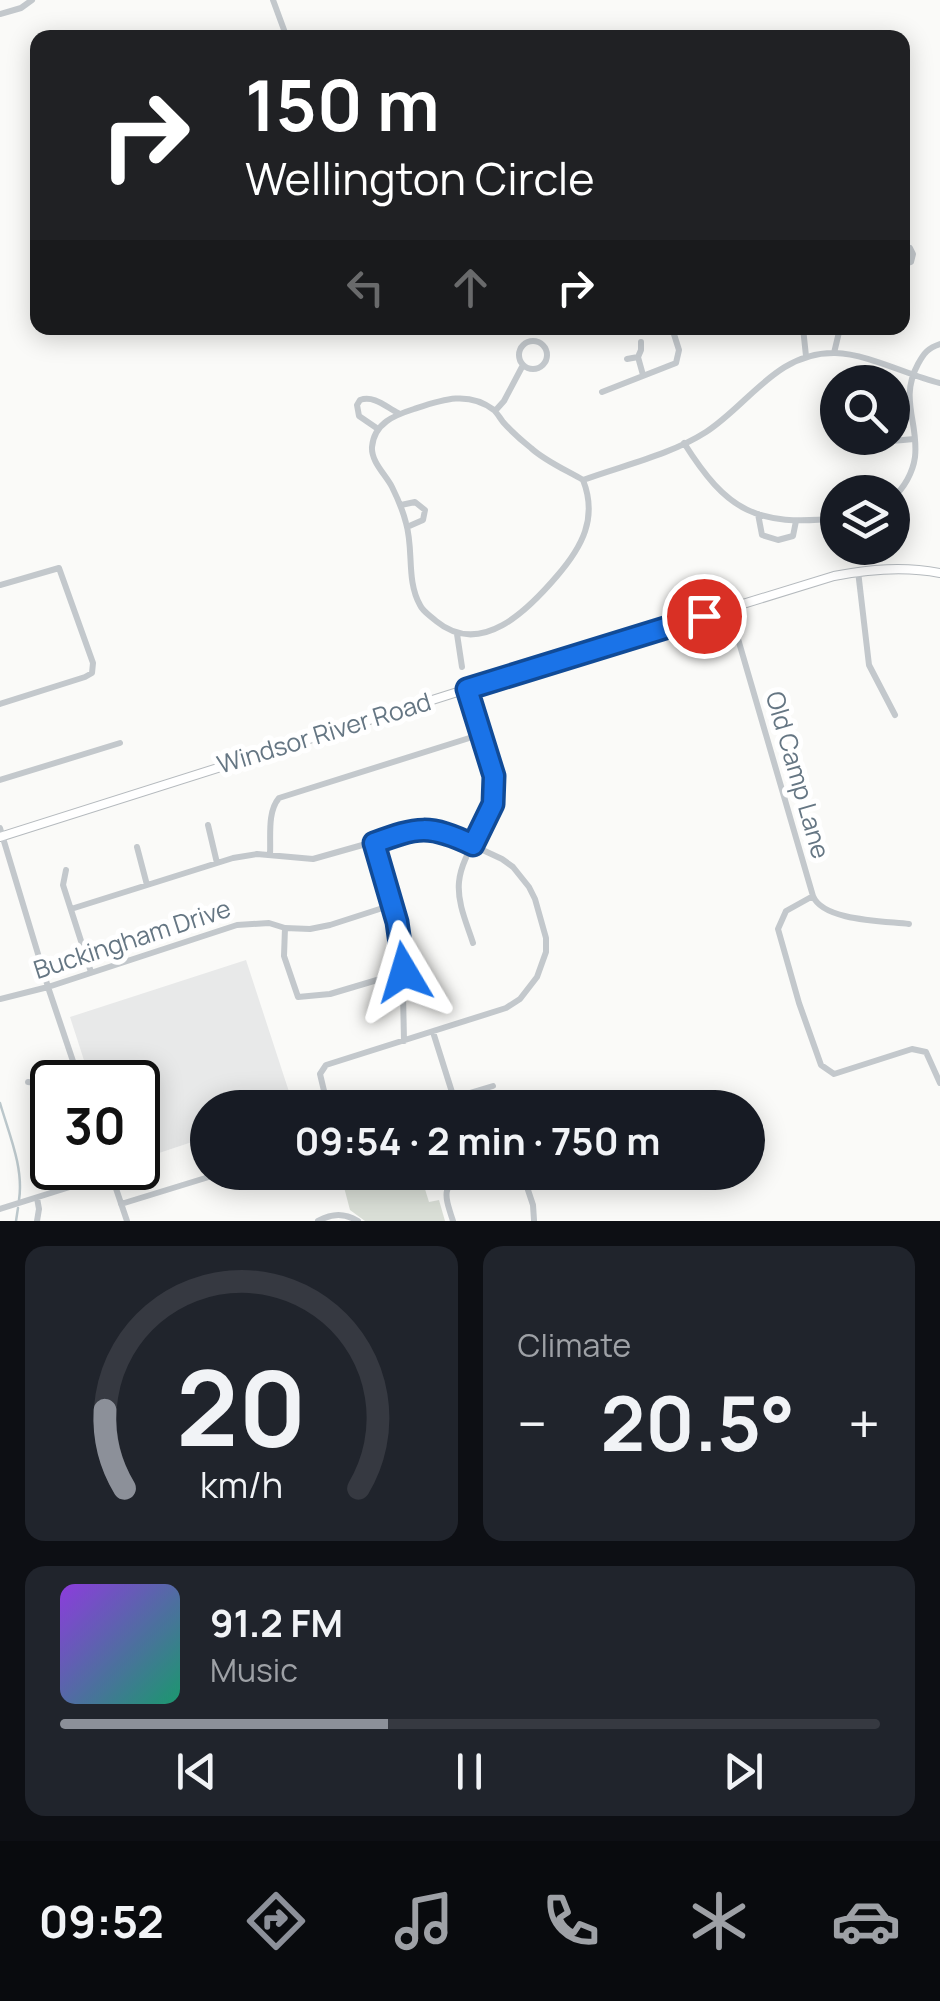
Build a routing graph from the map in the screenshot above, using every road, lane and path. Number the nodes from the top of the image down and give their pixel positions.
1 (32, 0) edge
2 (273, 0) edge
3 (0, 14) edge
4 (284, 30) edge
5 (674, 335) edge
6 (804, 335) edge
7 (838, 335) edge
8 (641, 342) dead end
9 (940, 344) edge
10 (834, 353) junction
11 (806, 356) junction
12 (638, 357) junction
13 (627, 359) dead end
14 (523, 364) junction
15 (912, 374) junction
16 (643, 375) junction
17 (940, 383) edge
18 (602, 392) dead end
19 (496, 411) junction
20 (399, 414) junction
21 (378, 430) junction
22 (910, 439) edge
23 (914, 439) junction
24 (684, 443) junction
25 (909, 475) edge
26 (583, 480) junction
27 (400, 505) junction
28 (758, 514) junction
29 (820, 519) edge
30 (796, 521) junction
31 (407, 526) junction
32 (858, 571) junction
33 (940, 573) edge
34 (0, 585) edge
35 (729, 608) junction
36 (457, 634) junction
37 (462, 666) dead end
38 (467, 689) junction
39 (0, 704) edge
40 (895, 714) dead end
41 (482, 734) junction
42 (120, 742) dead end
43 (0, 780) edge
44 (208, 825) dead end
45 (1, 834) edge
46 (374, 843) junction
47 (473, 845) junction
48 (137, 848) dead end
49 (270, 855) junction
50 (218, 863) junction
51 (66, 870) dead end
52 (147, 884) junction
53 (813, 896) junction
54 (392, 905) junction
55 (70, 909) junction
56 (910, 924) dead end
57 (286, 928) junction
58 (473, 943) dead end
59 (91, 972) junction
60 (404, 972) junction
61 (48, 987) junction
62 (0, 999) edge
63 (432, 1032) junction
64 (404, 1041) junction
65 (73, 1060) edge
66 (940, 1083) edge
67 (493, 1086) dead end
68 (324, 1090) edge
69 (451, 1090) edge
70 (485, 1090) edge
71 (190, 1183) edge
72 (59, 1190) edge
73 (116, 1190) edge
74 (446, 1190) edge
75 (528, 1190) edge
76 (37, 1198) junction
77 (121, 1204) junction
78 (0, 1209) edge
79 (534, 1220) edge
80 (37, 1221) edge
81 (127, 1221) edge
82 (318, 1221) edge
83 (358, 1221) edge
84 (453, 1221) edge

1 - 3 street
2 - 4 street
5 - 16 street
6 - 11 street
7 - 10 street
8 - 12 street
9 - 15 street
10 - 11 street
10 - 15 street
11 - 24 street
12 - 13 street
12 - 16 street
14 - 14 street
14 - 19 street
15 - 17 street
15 - 23 street
16 - 18 street
19 - 20 street
19 - 26 street
20 - 21 street
20 - 21 street
21 - 27 street
22 - 23 street
23 - 25 street
24 - 26 street
24 - 28 street
26 - 36 street
27 - 31 street
27 - 31 street
28 - 30 street
28 - 30 street
29 - 30 street
31 - 36 street
32 - 33 main road, Windsor River Road
32 - 35 main road, Windsor River Road
32 - 40 street
34 - 39 street
35 - 38 main road, Windsor River Road
35 - 53 street, Old Camp Lane
36 - 37 street
38 - 41 street
38 - 45 main road, Windsor River Road
41 - 47 street
41 - 49 street
42 - 43 street
44 - 50 street
45 - 61 street
46 - 47 street
46 - 49 street
46 - 54 street
47 - 58 street
47 - 63 street
48 - 52 street
49 - 50 street
50 - 52 street
51 - 55 street
52 - 55 street
53 - 56 street, Old Camp Lane
53 - 66 street, Old Camp Lane
54 - 57 street, Buckingham Drive
54 - 60 street
55 - 59 street
57 - 59 street, Buckingham Drive
57 - 60 street
59 - 61 street, Buckingham Drive
60 - 64 street
61 - 62 street, Buckingham Drive
61 - 65 street
63 - 64 street
63 - 69 street
64 - 68 street
67 - 70 street
71 - 77 street
72 - 76 street
73 - 77 street
74 - 84 street
75 - 79 street
76 - 78 street
76 - 80 street
77 - 81 street
82 - 83 street

